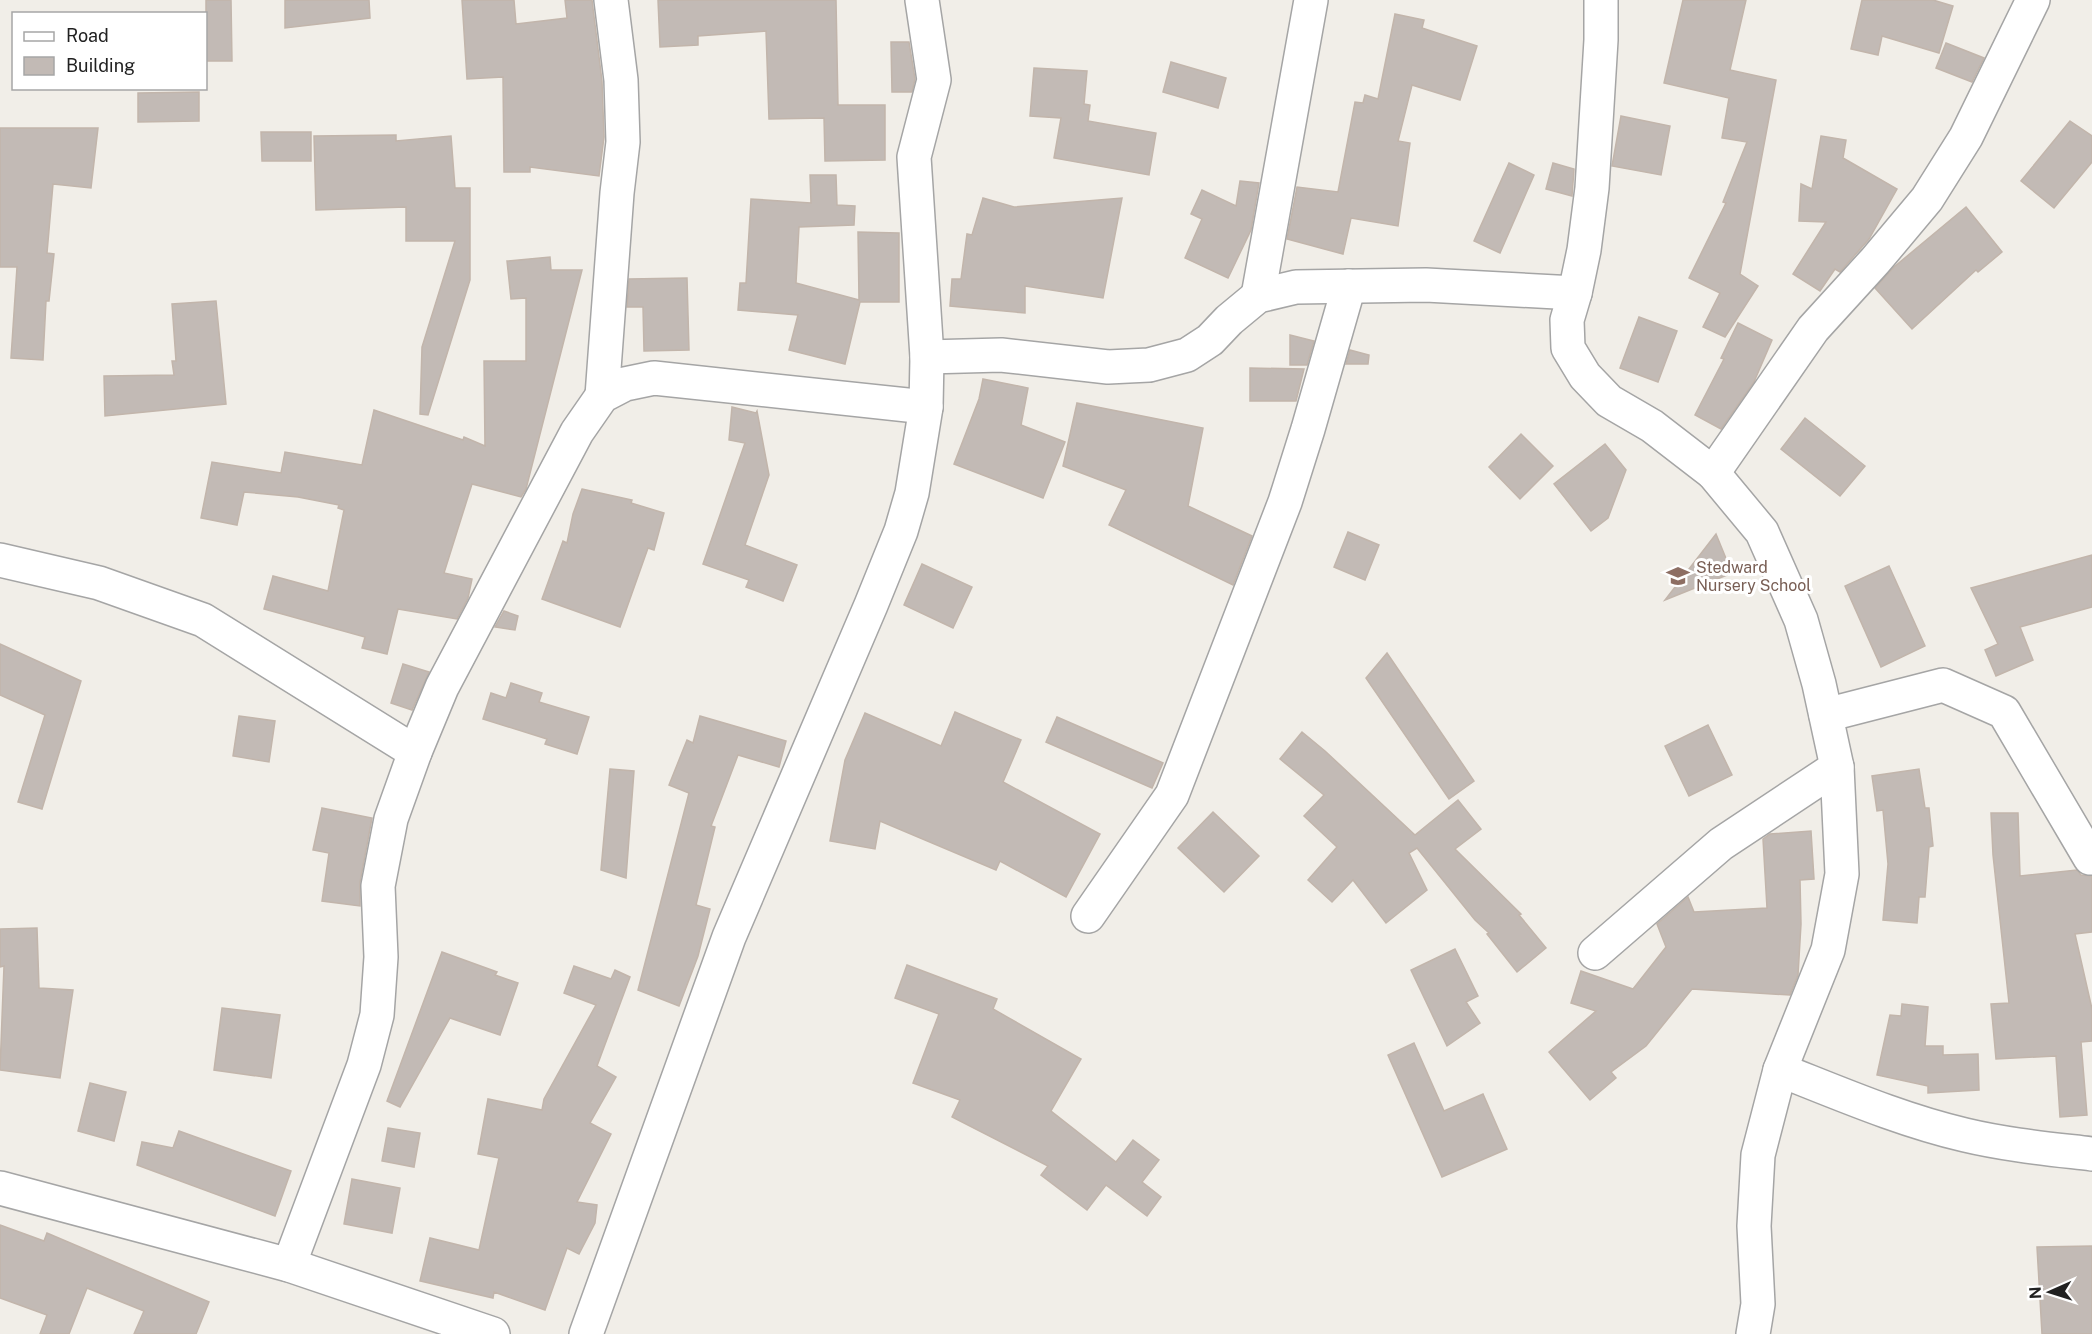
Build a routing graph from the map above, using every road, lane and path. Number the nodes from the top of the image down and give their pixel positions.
1 (611, 0) edge
2 (922, 0) edge
3 (1311, 0) edge
4 (1601, 0) edge
5 (2033, 0) edge
6 (1349, 286) junction
7 (1575, 293) junction
8 (1258, 296) junction
9 (927, 357) junction
10 (602, 396) junction
11 (926, 407) junction
12 (1713, 473) junction
13 (0, 560) edge
14 (1826, 715) junction
15 (415, 752) junction
16 (1837, 767) junction
17 (2090, 858) dead end
18 (1088, 916) dead end
19 (1595, 953) dead end
20 (1780, 1070) junction
21 (2092, 1154) edge
22 (0, 1188) edge
23 (289, 1265) junction
24 (493, 1334) edge
25 (586, 1334) edge
26 (1754, 1334) edge

1 - 10 street
2 - 9 street
3 - 8 street
4 - 7 street
5 - 12 street
6 - 7 street
6 - 8 street
6 - 18 street
7 - 12 street
8 - 9 street
9 - 11 street
10 - 11 street
10 - 15 street
11 - 25 street
12 - 14 street
13 - 15 street
14 - 16 street
14 - 17 street
15 - 23 street
16 - 19 street
16 - 20 street
20 - 21 street
20 - 26 street
22 - 23 street
23 - 24 street

